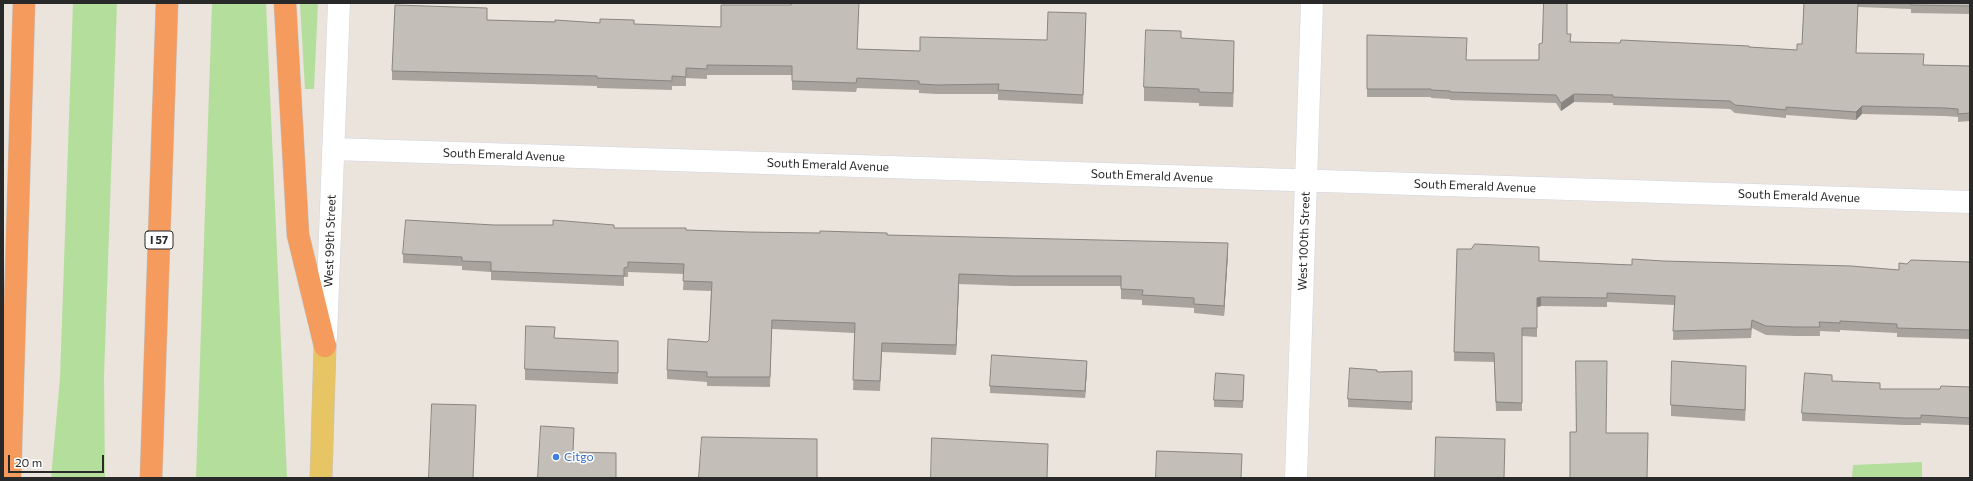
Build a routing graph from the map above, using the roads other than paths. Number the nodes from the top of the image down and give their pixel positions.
1 (24, 3) edge
2 (167, 3) edge
3 (285, 3) edge
4 (339, 3) edge
5 (1312, 3) edge
6 (333, 149) junction
7 (1306, 180) junction
8 (1970, 202) edge
9 (326, 346) junction
10 (10, 478) edge
11 (150, 478) edge
12 (321, 478) edge
13 (1296, 478) edge

1 - 10 highway
2 - 11 highway, I 57
3 - 9 highway
4 - 6 street, West 99th Street
5 - 7 street, West 100th Street
6 - 7 street, South Emerald Avenue
6 - 9 street, West 99th Street
7 - 8 street, South Emerald Avenue
7 - 13 street, West 100th Street
9 - 12 main road, West 99th Street

